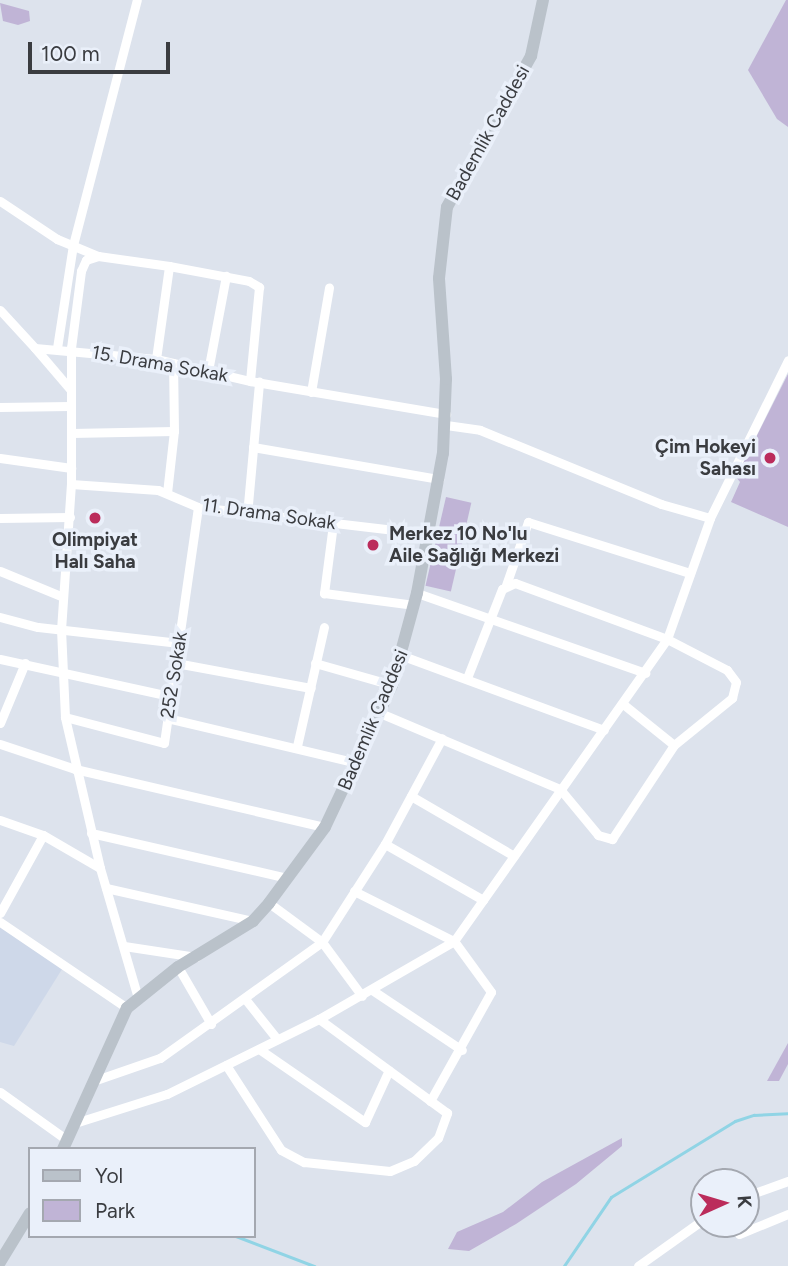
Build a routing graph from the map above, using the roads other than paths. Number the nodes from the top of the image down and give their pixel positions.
1 (137, 0) edge
2 (543, 0) edge
3 (0, 201) edge
4 (73, 246) junction
5 (98, 256) junction
6 (169, 266) junction
7 (226, 276) junction
8 (329, 288) dead end
9 (0, 310) edge
10 (35, 348) junction
11 (57, 348) junction
12 (71, 348) junction
13 (156, 359) junction
14 (788, 360) edge
15 (173, 363) junction
16 (208, 371) junction
17 (254, 382) junction
18 (70, 389) junction
19 (312, 392) junction
20 (70, 406) junction
21 (0, 407) edge
22 (446, 419) junction
23 (174, 431) junction
24 (71, 433) junction
25 (253, 447) junction
26 (0, 457) edge
27 (71, 468) junction
28 (439, 479) junction
29 (71, 484) junction
30 (167, 493) junction
31 (198, 507) junction
32 (247, 514) junction
33 (70, 517) junction
34 (0, 518) edge
35 (710, 519) junction
36 (333, 524) junction
37 (428, 534) junction
38 (0, 571) edge
39 (690, 573) junction
40 (506, 585) junction
41 (63, 597) junction
42 (416, 599) junction
43 (489, 616) junction
44 (0, 617) edge
45 (324, 627) dead end
46 (61, 630) junction
47 (667, 639) junction
48 (179, 643) junction
49 (403, 656) junction
50 (0, 659) edge
51 (25, 663) junction
52 (176, 663) junction
53 (315, 663) junction
54 (61, 673) junction
55 (645, 673) junction
56 (467, 678) junction
57 (392, 685) junction
58 (311, 688) junction
59 (170, 696) junction
60 (624, 704) junction
61 (3, 708) edge
62 (380, 713) junction
63 (65, 717) junction
64 (167, 718) junction
65 (0, 723) edge
66 (604, 730) junction
67 (442, 738) junction
68 (0, 744) edge
69 (674, 745) junction
70 (297, 746) junction
71 (357, 763) junction
72 (75, 769) junction
73 (560, 789) junction
74 (411, 796) junction
75 (0, 820) edge
76 (325, 827) junction
77 (91, 833) junction
78 (43, 835) junction
79 (385, 844) junction
80 (514, 856) junction
81 (100, 867) junction
82 (288, 878) junction
83 (106, 888) junction
84 (354, 891) junction
85 (483, 900) junction
86 (269, 903) junction
87 (0, 914) edge
88 (253, 921) junction
89 (0, 922) edge
90 (454, 941) junction
91 (322, 942) junction
92 (124, 946) junction
93 (196, 957) junction
94 (178, 967) junction
95 (372, 990) junction
96 (362, 996) junction
97 (138, 998) junction
98 (246, 1000) junction
99 (127, 1008) junction
100 (319, 1019) junction
101 (211, 1024) junction
102 (277, 1039) junction
103 (259, 1049) junction
104 (462, 1050) junction
105 (226, 1065) junction
106 (389, 1070) junction
107 (96, 1080) junction
108 (0, 1092) edge
109 (430, 1101) junction
110 (78, 1122) junction
111 (65, 1144) edge
112 (788, 1181) edge
113 (760, 1191) edge
114 (788, 1214) edge
115 (28, 1216) edge
116 (760, 1225) edge
117 (690, 1229) edge
118 (0, 1262) edge
119 (638, 1266) edge

1 - 4 street
2 - 22 street, Bademlik Caddesi
3 - 4 street
4 - 5 street
4 - 11 street
5 - 6 street
5 - 12 street
6 - 7 street
6 - 13 street
7 - 16 street
7 - 17 street
8 - 19 street
9 - 10 street
10 - 11 street, 15. Drama Sokak
10 - 18 street
11 - 12 street, 15. Drama Sokak
12 - 13 street, 15. Drama Sokak
12 - 18 street
13 - 15 street, 15. Drama Sokak
14 - 35 street
15 - 16 street, 15. Drama Sokak
15 - 23 street
16 - 17 street, 15. Drama Sokak
17 - 19 street, 15. Drama Sokak
17 - 25 street
18 - 20 street
19 - 22 street, 15. Drama Sokak
20 - 21 street
20 - 24 street
22 - 28 street, Bademlik Caddesi
22 - 35 street, 15. Drama Sokak
23 - 24 street
23 - 30 street
24 - 27 street
25 - 28 street
25 - 32 street
26 - 27 street
27 - 29 street
28 - 37 street, Bademlik Caddesi
29 - 30 street, 11. Drama Sokak
29 - 33 street
30 - 31 street, 11. Drama Sokak
31 - 32 street, 11. Drama Sokak
31 - 48 street, 252 Sokak
32 - 36 street, 11. Drama Sokak
33 - 34 street
33 - 41 street
35 - 39 street
36 - 37 street, 11. Drama Sokak
36 - 42 street
37 - 42 street, Bademlik Caddesi
38 - 41 street
39 - 40 street
39 - 47 street
40 - 43 street
40 - 47 street
41 - 46 street
42 - 43 street
42 - 49 street, Bademlik Caddesi
43 - 55 street
43 - 56 street
44 - 46 street
45 - 53 street
46 - 48 street
46 - 54 street
47 - 55 street
47 - 69 street
48 - 52 street, 252 Sokak
49 - 56 street
49 - 57 street, Bademlik Caddesi
50 - 51 street
51 - 54 street
51 - 61 street
52 - 58 street
52 - 59 street, 252 Sokak
53 - 57 street
53 - 58 street
54 - 59 street
54 - 63 street
55 - 60 street
56 - 66 street
57 - 62 street, Bademlik Caddesi
58 - 70 street
59 - 64 street, 252 Sokak
60 - 66 street
60 - 69 street
61 - 65 street
62 - 67 street
62 - 71 street, Bademlik Caddesi
63 - 64 street, 252 Sokak
63 - 72 street
64 - 70 street
66 - 73 street
67 - 73 street
67 - 74 street
68 - 72 street
69 - 73 street
70 - 71 street
71 - 76 street, Bademlik Caddesi
72 - 76 street
72 - 77 street
73 - 80 street
74 - 79 street
74 - 80 street
75 - 78 street
76 - 82 street, Bademlik Caddesi
77 - 81 street
77 - 82 street
78 - 81 street
78 - 87 street
79 - 84 street
79 - 85 street
80 - 85 street
81 - 83 street
82 - 86 street, Bademlik Caddesi
83 - 88 street
83 - 92 street
84 - 90 street
84 - 91 street
85 - 90 street
86 - 88 street, Bademlik Caddesi
86 - 91 street
88 - 93 street, Bademlik Caddesi
89 - 99 street
90 - 95 street
90 - 104 street
91 - 96 street
91 - 98 street
92 - 93 street
92 - 97 street
93 - 94 street, Bademlik Caddesi
94 - 97 street, Bademlik Caddesi
94 - 101 street
95 - 96 street
95 - 104 street
96 - 100 street
97 - 99 street, Bademlik Caddesi
98 - 101 street
98 - 102 street
99 - 107 street, Bademlik Caddesi
100 - 102 street
100 - 106 street
101 - 107 street
102 - 103 street
103 - 105 street
103 - 106 street
104 - 109 street
105 - 109 street
105 - 110 street
106 - 109 street
107 - 110 street, Bademlik Caddesi
108 - 111 street
110 - 111 street, Bademlik Caddesi
112 - 113 street
114 - 116 street
115 - 118 street
117 - 119 street

